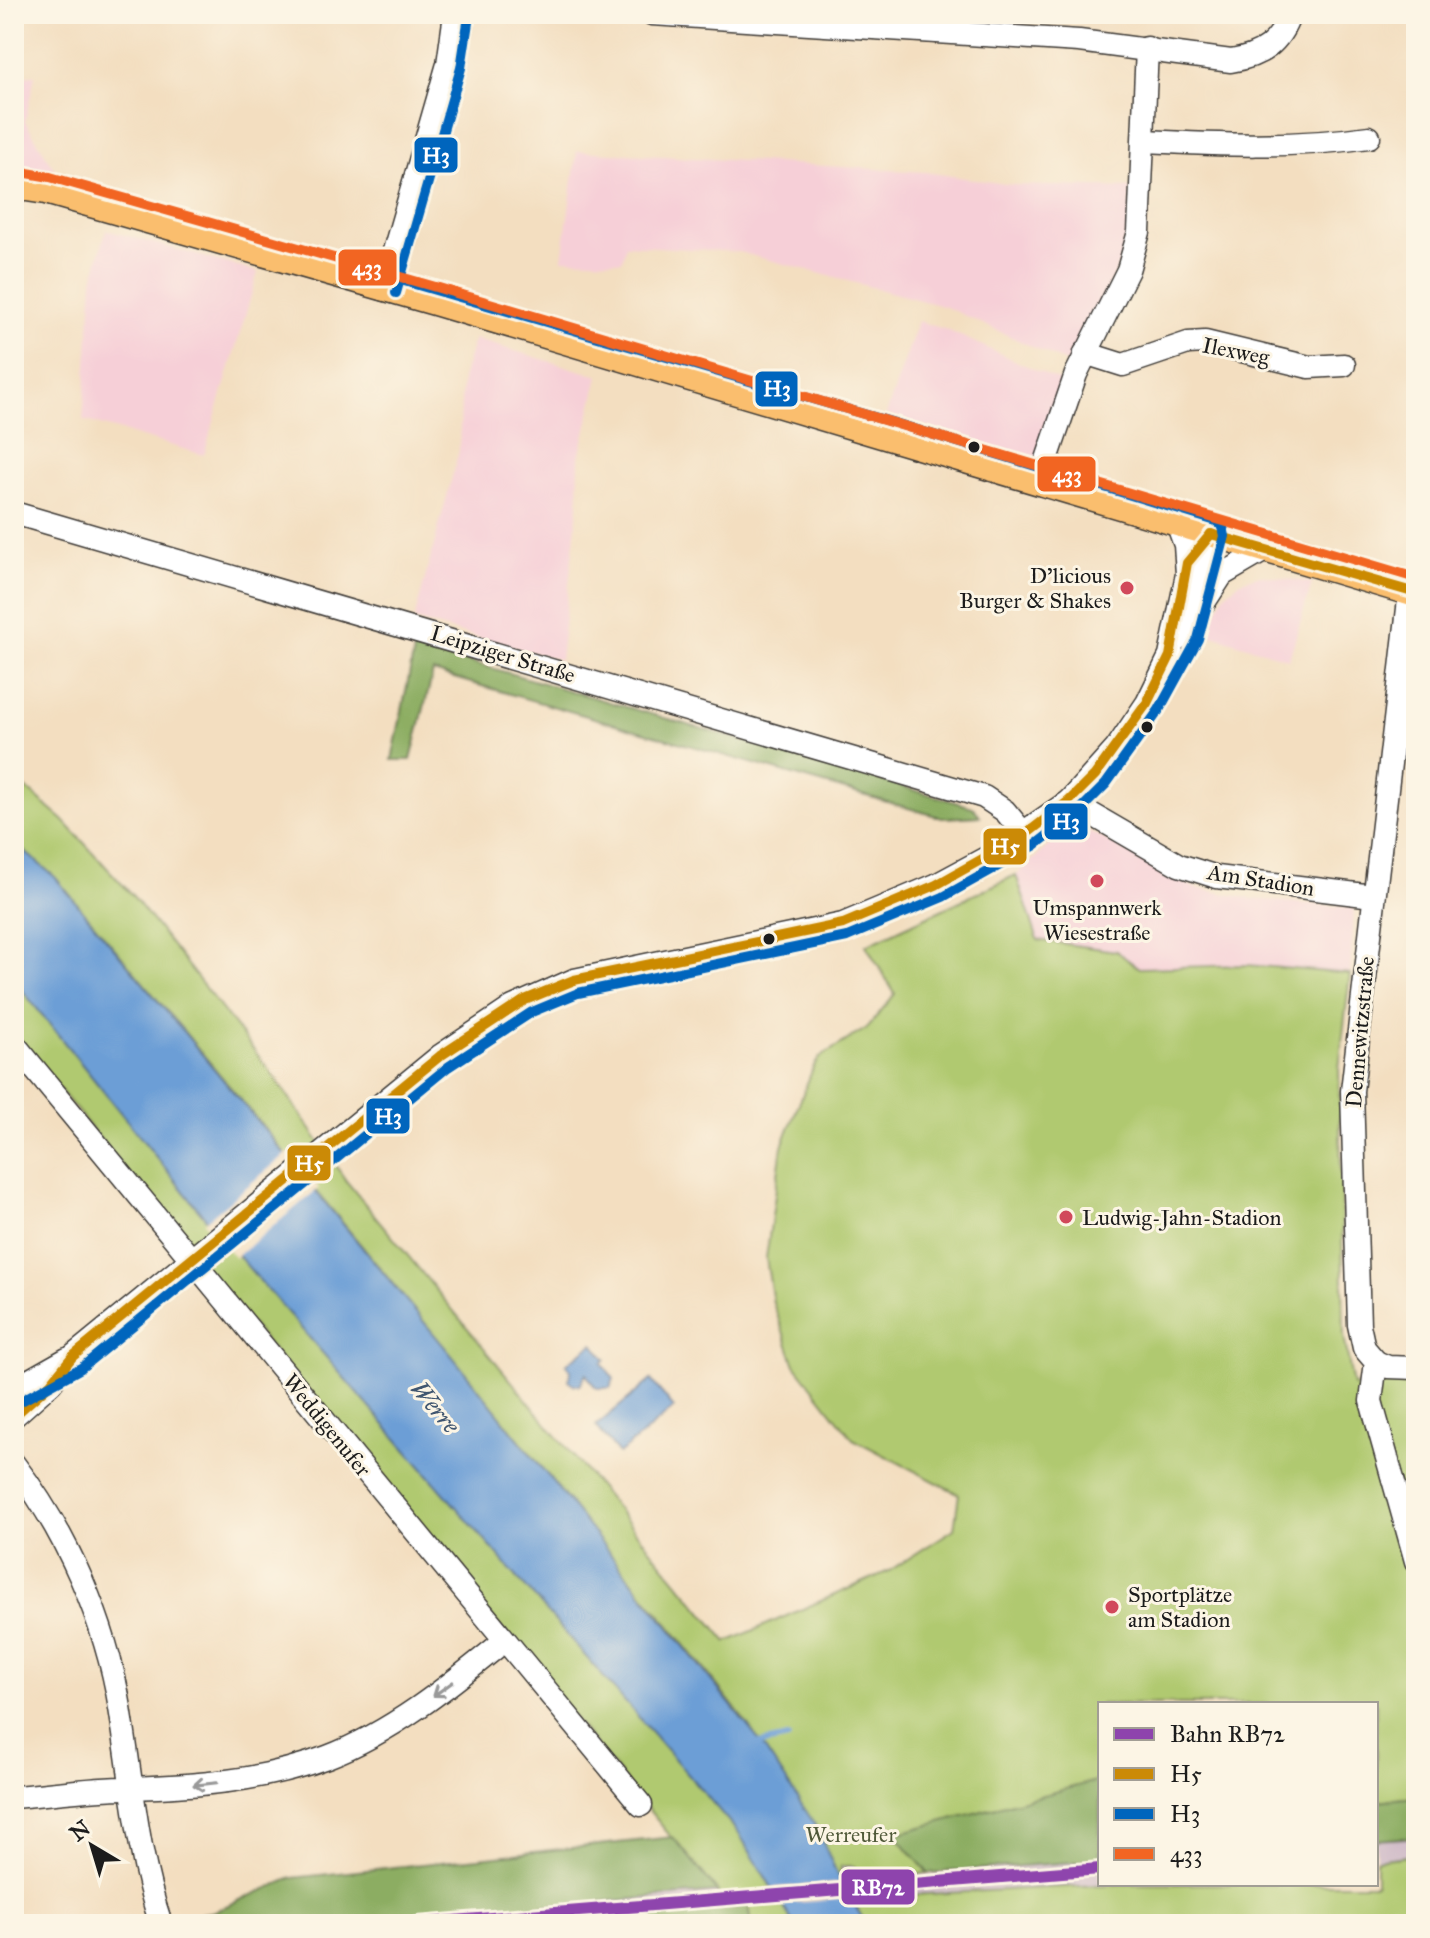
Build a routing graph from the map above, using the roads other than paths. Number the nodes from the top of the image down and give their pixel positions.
1 (455, 14) edge
2 (652, 14) edge
3 (1290, 14) edge
4 (724, 16) edge
5 (1158, 50) junction
6 (1369, 137) dead end
7 (1144, 141) junction
8 (14, 185) edge
9 (383, 289) junction
10 (1085, 353) junction
11 (1344, 365) dead end
12 (1040, 480) junction
13 (14, 513) edge
14 (1177, 523) junction
15 (1211, 534) junction
16 (1265, 550) junction
17 (1187, 563) junction
18 (1413, 592) edge
19 (1185, 634) junction
20 (1170, 656) junction
21 (1069, 801) junction
22 (1025, 835) junction
23 (1373, 896) junction
24 (14, 1044) edge
25 (199, 1254) junction
26 (72, 1357) junction
27 (1376, 1362) junction
28 (1416, 1368) edge
29 (14, 1389) edge
30 (14, 1416) edge
31 (14, 1464) edge
32 (14, 1486) edge
33 (53, 1527) junction
34 (1416, 1561) edge
35 (504, 1641) junction
36 (130, 1787) junction
37 (14, 1797) edge
38 (641, 1805) dead end
39 (161, 1924) edge

1 - 9 street
2 - 4 street
3 - 5 street
4 - 5 street
5 - 7 street
6 - 7 street
7 - 10 street
8 - 9 main road
9 - 12 main road
10 - 11 street, Ilexweg
10 - 12 street
12 - 14 main road
13 - 22 street, Leipziger Straße
14 - 15 main road
14 - 17 street
15 - 16 main road
15 - 17 street
15 - 19 street
16 - 18 main road
16 - 19 street
17 - 20 street
18 - 23 street, Dennewitzstraße
19 - 20 street
20 - 21 street
21 - 22 street
21 - 23 street, Am Stadion
22 - 25 street
23 - 27 street, Dennewitzstraße
24 - 25 street, Weddigenufer
25 - 26 street
25 - 35 street, Weddigenufer
26 - 29 street
26 - 30 street
27 - 28 street
27 - 34 street
31 - 33 street
32 - 33 street
33 - 36 street
35 -> 36 street
35 - 38 street, Weddigenufer
36 - 37 street
36 - 39 street

